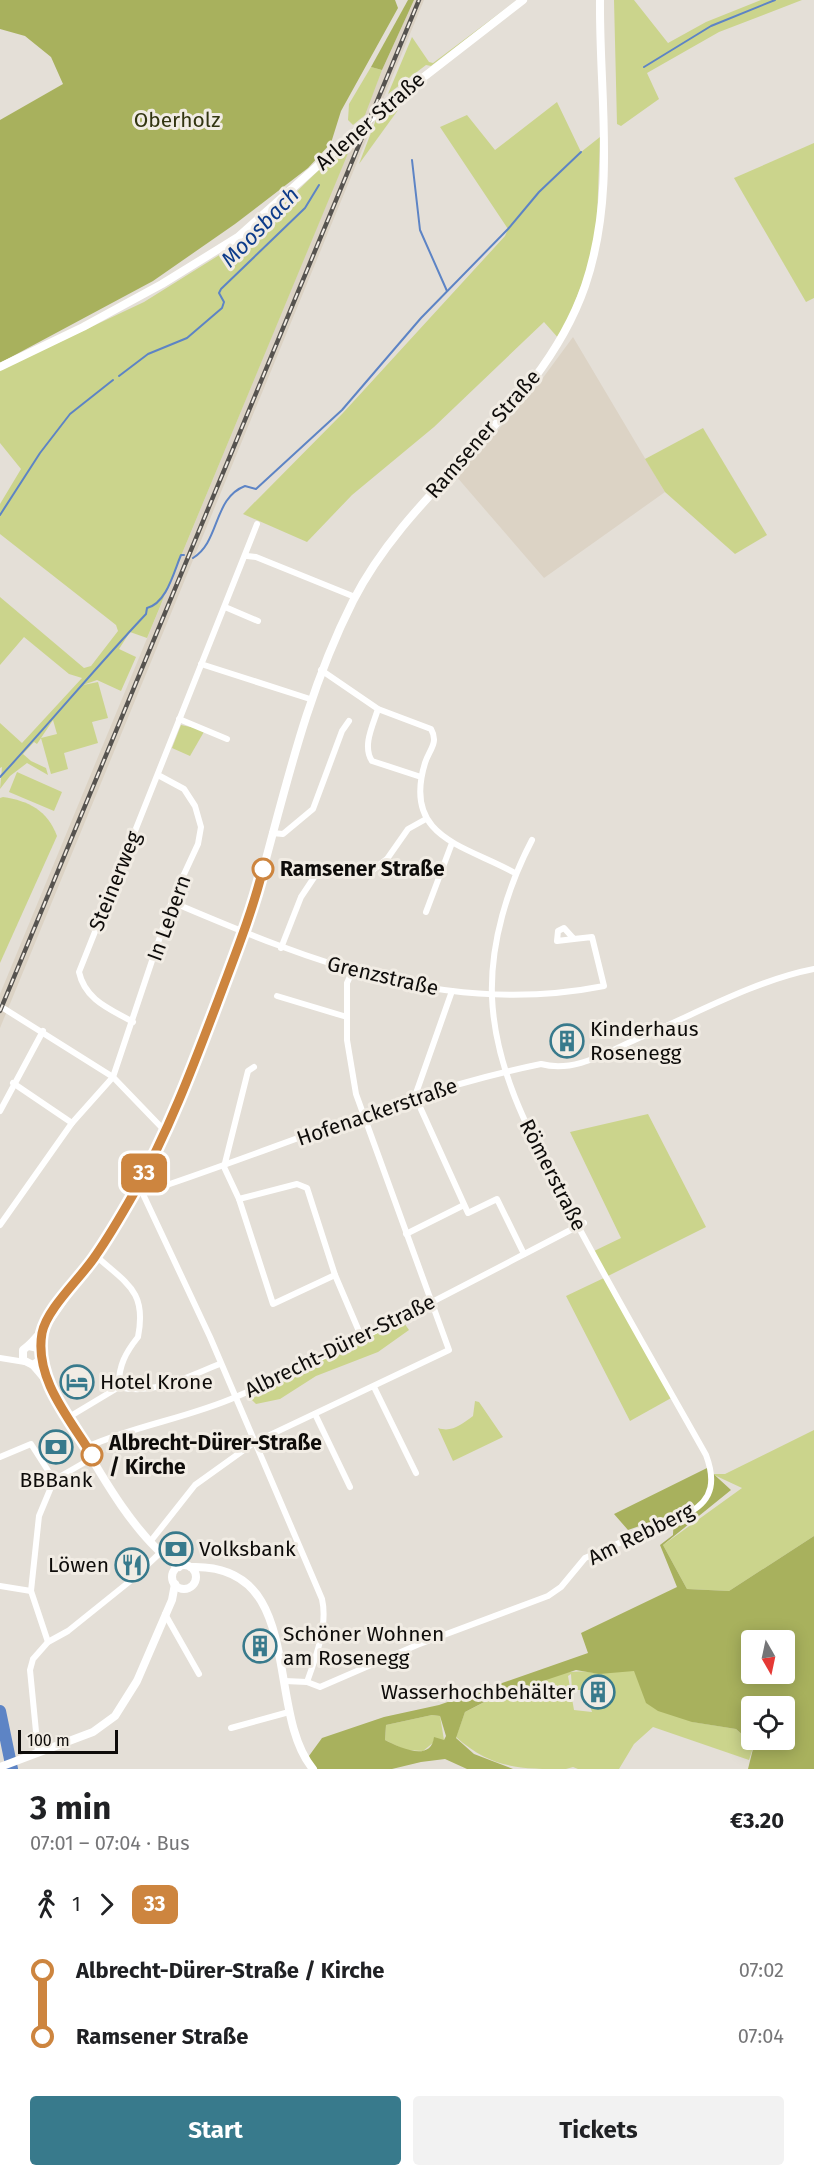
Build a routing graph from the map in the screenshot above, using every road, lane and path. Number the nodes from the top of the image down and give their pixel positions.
1 (523, 0) edge
2 (600, 0) edge
3 (0, 367) edge
4 (257, 524) dead end
5 (247, 556) junction
6 (355, 597) junction
7 (225, 608) junction
8 (258, 621) dead end
9 (201, 664) junction
10 (321, 670) junction
11 (310, 699) junction
12 (378, 710) junction
13 (179, 719) junction
14 (349, 721) dead end
15 (227, 739) dead end
16 (158, 776) junction
17 (420, 780) junction
18 (426, 819) junction
19 (272, 833) junction
20 (532, 840) dead end
21 (452, 843) junction
22 (515, 873) junction
23 (172, 902) junction
24 (426, 912) dead end
25 (243, 932) junction
26 (574, 939) dead end
27 (281, 948) junction
28 (814, 969) edge
29 (352, 972) junction
30 (452, 991) junction
31 (276, 996) dead end
32 (492, 996) junction
33 (0, 1006) edge
34 (347, 1017) junction
35 (133, 1022) junction
36 (43, 1031) junction
37 (254, 1066) dead end
38 (506, 1071) junction
39 (113, 1077) junction
40 (13, 1083) junction
41 (415, 1096) junction
42 (0, 1111) edge
43 (362, 1116) junction
44 (72, 1123) junction
45 (165, 1131) junction
46 (224, 1167) junction
47 (140, 1191) junction
48 (239, 1199) junction
49 (464, 1205) junction
50 (581, 1224) junction
51 (0, 1225) edge
52 (406, 1234) junction
53 (524, 1254) junction
54 (96, 1256) junction
55 (335, 1275) junction
56 (430, 1302) junction
57 (42, 1330) junction
58 (361, 1336) junction
59 (1, 1358) edge
60 (32, 1358) junction
61 (219, 1364) junction
62 (119, 1387) junction
63 (374, 1387) junction
64 (236, 1397) junction
65 (315, 1414) junction
66 (69, 1417) junction
67 (255, 1442) junction
68 (87, 1447) junction
69 (0, 1457) edge
70 (93, 1457) junction
71 (416, 1473) dead end
72 (54, 1480) junction
73 (350, 1486) dead end
74 (711, 1489) joint
75 (150, 1542) junction
76 (163, 1556) junction
77 (191, 1567) junction
78 (212, 1568) junction
79 (176, 1570) junction
80 (196, 1577) junction
81 (0, 1586) edge
82 (179, 1586) junction
83 (31, 1591) junction
84 (165, 1613) junction
85 (48, 1642) junction
86 (199, 1674) dead end
87 (285, 1681) junction
88 (307, 1682) junction
89 (289, 1712) junction
90 (231, 1728) dead end
91 (38, 1752) junction
92 (0, 1767) edge
93 (313, 1769) edge

1 - 3 main road, Arlener Straße
2 - 6 main road, Ramsener Straße
4 - 5 street, Steinerweg
5 - 6 street
5 - 7 street, Steinerweg
6 - 10 main road, Ramsener Straße
7 - 8 street
7 - 9 street, Steinerweg
9 - 11 street
9 - 13 street, Steinerweg
10 - 11 main road, Ramsener Straße
10 - 12 street
11 - 19 main road, Ramsener Straße
12 - 17 street
12 - 17 street
13 - 15 street
13 - 16 street, Steinerweg
14 - 19 street
16 - 23 street, In Lebern
16 - 35 street, Steinerweg
17 - 18 street
18 - 21 street
18 - 27 street
19 - 25 main road, Ramsener Straße
20 - 22 street, Römerstraße
21 - 22 street
21 - 24 street
22 - 32 street, Römerstraße
23 - 25 street, Grenzstraße
23 - 35 street, In Lebern
25 - 27 street, Grenzstraße
25 - 45 main road, Ramsener Straße
26 - 32 street, Grenzstraße
27 - 29 street, Grenzstraße
28 - 38 street, Hofenackerstraße
29 - 30 street, Grenzstraße
29 - 34 street
30 - 32 street, Grenzstraße
30 - 41 street
31 - 34 street
32 - 38 street, Römerstraße
33 - 36 street
34 - 43 street
35 - 39 street, In Lebern
36 - 39 street
36 - 40 street
37 - 46 street
38 - 41 street, Hofenackerstraße
38 - 50 street, Römerstraße
39 - 44 street
39 - 45 street
40 - 42 street
40 - 44 street
41 - 43 street, Hofenackerstraße
41 - 49 street
43 - 46 street, Hofenackerstraße
43 - 52 street
44 - 51 street
45 - 47 main road, Ramsener Straße
46 - 47 street, Hofenackerstraße
46 - 48 street
47 - 54 main road, Ramsener Straße
47 - 61 street
48 - 55 street
48 - 55 street
49 - 52 street
49 - 53 street
50 - 53 street, Albrecht-Dürer-Straße
50 - 74 street, Römerstraße
52 - 56 street
53 - 56 street, Albrecht-Dürer-Straße
54 - 57 main road, Ramsener Straße
54 - 62 street
55 - 58 street
56 - 58 street, Albrecht-Dürer-Straße
56 - 63 street
57 - 60 main road, Ramsener Straße
57 - 60 main road, Ramsener Straße
58 - 64 street, Albrecht-Dürer-Straße
59 - 60 street
60 - 66 main road
61 - 62 street
61 - 64 street
62 - 66 street
63 - 65 street
63 - 71 street
64 - 67 street
64 - 68 street, Albrecht-Dürer-Straße
65 - 67 street
65 - 73 street
66 - 68 main road
67 - 75 street
67 - 88 street
68 - 70 main road
69 - 72 street
70 - 72 street
70 - 75 main road
72 - 83 street
74 - 88 street, Am Rebberg
75 - 76 main road
76 - 79 main road
76 - 85 street
77 - 78 main road
77 - 79 main road
77 - 80 main road
78 - 80 main road
78 - 87 main road
79 - 82 main road
80 - 82 main road
81 - 83 street
82 - 84 main road
83 - 85 street
84 - 86 street
84 - 91 main road
85 - 91 street
87 - 88 street, Am Rebberg
87 - 89 main road
89 - 90 street
89 - 93 main road
91 - 92 main road

